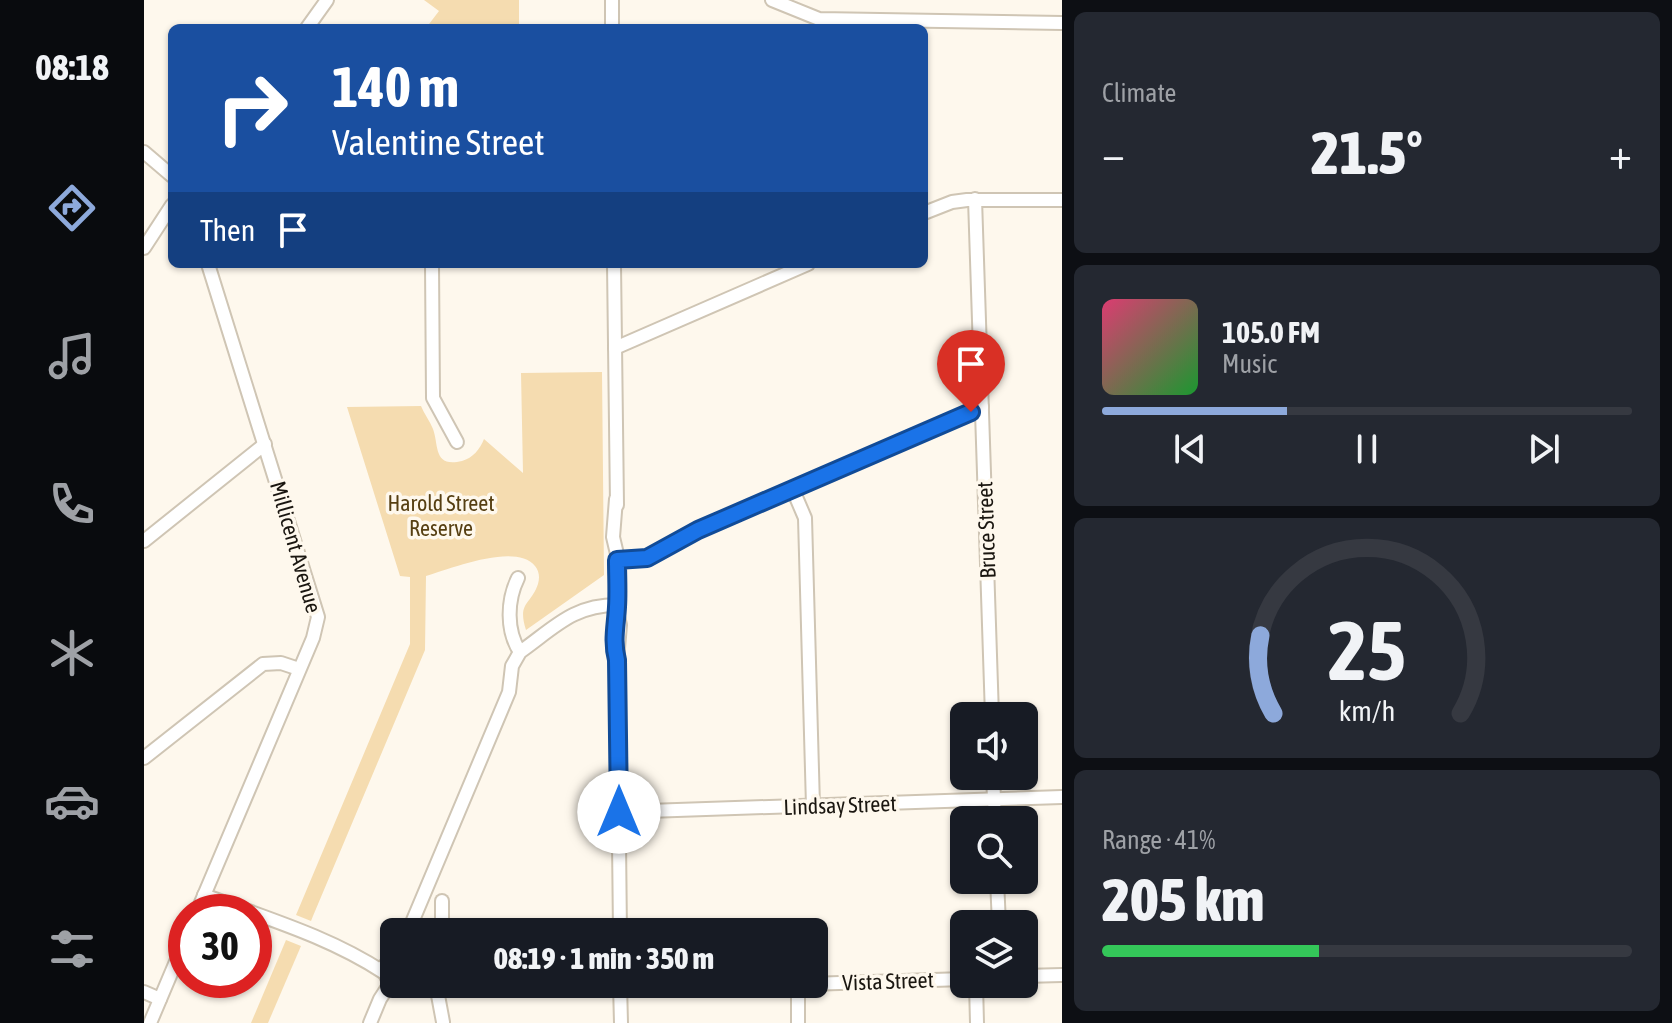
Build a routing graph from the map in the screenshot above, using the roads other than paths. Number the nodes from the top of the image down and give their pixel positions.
1 (327, 0) edge
2 (612, 0) edge
3 (772, 0) edge
4 (1062, 23) edge
5 (310, 24) edge
6 (612, 24) edge
7 (144, 152) edge
8 (158, 162) junction
9 (168, 167) edge
10 (168, 172) edge
11 (975, 199) junction
12 (1062, 200) edge
13 (928, 211) edge
14 (168, 212) edge
15 (168, 218) edge
16 (161, 225) junction
17 (144, 248) edge
18 (209, 268) edge
19 (432, 268) edge
20 (614, 268) edge
21 (797, 268) edge
22 (615, 348) junction
23 (982, 407) junction
24 (457, 442) dead end
25 (265, 444) junction
26 (793, 490) junction
27 (144, 541) edge
28 (617, 561) junction
29 (518, 578) dead end
30 (617, 605) junction
31 (520, 652) junction
32 (299, 669) junction
33 (992, 702) edge
34 (144, 758) edge
35 (994, 790) edge
36 (1062, 797) edge
37 (994, 799) junction
38 (813, 806) junction
39 (994, 806) edge
40 (619, 812) junction
41 (206, 891) junction
42 (205, 894) edge
43 (442, 901) dead end
44 (414, 918) edge
45 (442, 918) edge
46 (620, 918) edge
47 (380, 964) edge
48 (1062, 975) edge
49 (1038, 976) edge
50 (168, 980) edge
51 (950, 980) edge
52 (828, 984) edge
53 (144, 992) edge
54 (380, 998) edge
55 (438, 998) edge
56 (620, 998) edge
57 (798, 998) edge
58 (976, 998) edge
59 (160, 999) junction
60 (443, 1022) edge
61 (150, 1023) edge
62 (370, 1023) edge
63 (621, 1023) edge
64 (798, 1023) edge
65 (977, 1023) edge

1 - 5 street
2 - 6 street
3 - 4 street
7 - 8 street
8 - 9 street
8 - 10 street
11 - 12 street
11 - 13 street
11 - 23 street, Bruce Street
14 - 16 street
15 - 16 street
16 - 17 street
18 - 25 street, Millicent Avenue
19 - 24 street
20 - 22 street
21 - 22 street
22 - 28 street
23 - 26 street
23 - 33 street, Bruce Street
25 - 27 street
25 - 32 street, Millicent Avenue
26 - 28 street
26 - 38 street
28 - 30 street
29 - 31 street
30 - 31 street
30 - 40 street
31 - 44 street
32 - 34 street
32 - 41 street, Millicent Avenue
35 - 37 street
36 - 37 street, Lindsay Street
37 - 38 street, Lindsay Street
37 - 39 street
38 - 40 street, Lindsay Street
40 - 46 street
41 - 42 street, Millicent Avenue
41 - 47 street
43 - 45 street
48 - 49 street
50 - 59 street
51 - 52 street, Vista Street
53 - 59 street
54 - 62 street
55 - 60 street
56 - 63 street
57 - 64 street
58 - 65 street
59 - 61 street

